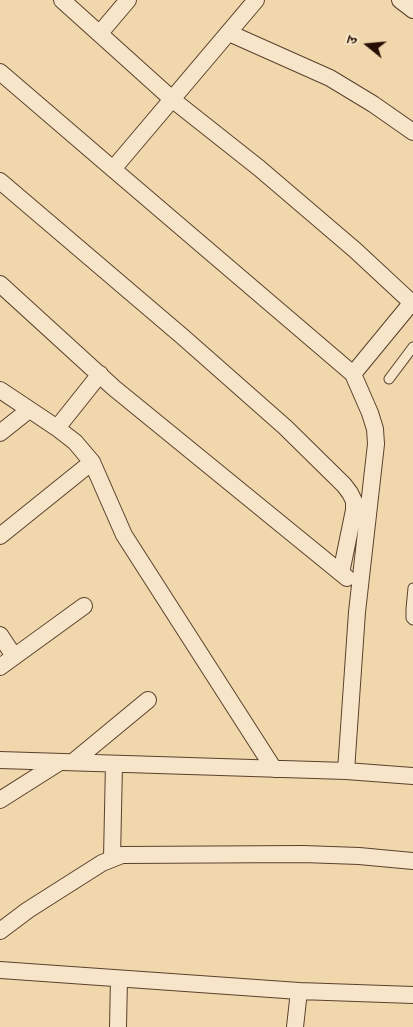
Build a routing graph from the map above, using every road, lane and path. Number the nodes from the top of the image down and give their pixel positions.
1 (62, 0) edge
2 (128, 0) edge
3 (256, 0) edge
4 (400, 0) edge
5 (413, 10) edge
6 (100, 33) junction
7 (229, 33) junction
8 (0, 72) edge
9 (173, 100) junction
10 (413, 132) edge
11 (113, 169) junction
12 (0, 181) edge
13 (0, 284) edge
14 (412, 302) edge
15 (413, 347) edge
16 (100, 374) junction
17 (353, 374) junction
18 (389, 379) dead end
19 (0, 390) edge
20 (29, 410) junction
21 (57, 428) junction
22 (0, 433) edge
23 (92, 462) junction
24 (0, 536) edge
25 (341, 573) junction
26 (359, 587) junction
27 (413, 588) edge
28 (84, 606) dead end
29 (413, 620) edge
30 (0, 635) edge
31 (14, 656) junction
32 (0, 667) edge
33 (148, 700) dead end
34 (0, 760) edge
35 (66, 762) junction
36 (114, 764) junction
37 (274, 769) junction
38 (346, 771) junction
39 (413, 776) edge
40 (0, 800) edge
41 (112, 858) junction
42 (413, 861) edge
43 (0, 932) edge
44 (0, 970) edge
45 (119, 979) junction
46 (299, 991) junction
47 (413, 995) edge
48 (118, 1027) edge
49 (295, 1027) edge

1 - 6 street
2 - 6 street
3 - 7 street
4 - 5 street
6 - 9 street
7 - 9 street
7 - 10 street
8 - 11 street
9 - 11 street
9 - 14 street
11 - 17 street
12 - 25 street
13 - 16 street
14 - 17 street
15 - 18 lane
16 - 21 street
16 - 25 street
17 - 26 street
19 - 20 street
20 - 21 street
20 - 22 street
21 - 23 street
23 - 24 street
23 - 37 street
25 - 26 street
26 - 38 street
27 - 29 lane
28 - 31 street
30 - 31 street
31 - 32 street
33 - 35 street
34 - 35 street
35 - 36 street
35 - 40 street
36 - 37 street
36 - 41 street
37 - 38 street
38 - 39 street
41 - 42 street
41 - 43 street
44 - 45 street
45 - 46 street
45 - 48 street
46 - 47 street
46 - 49 street

